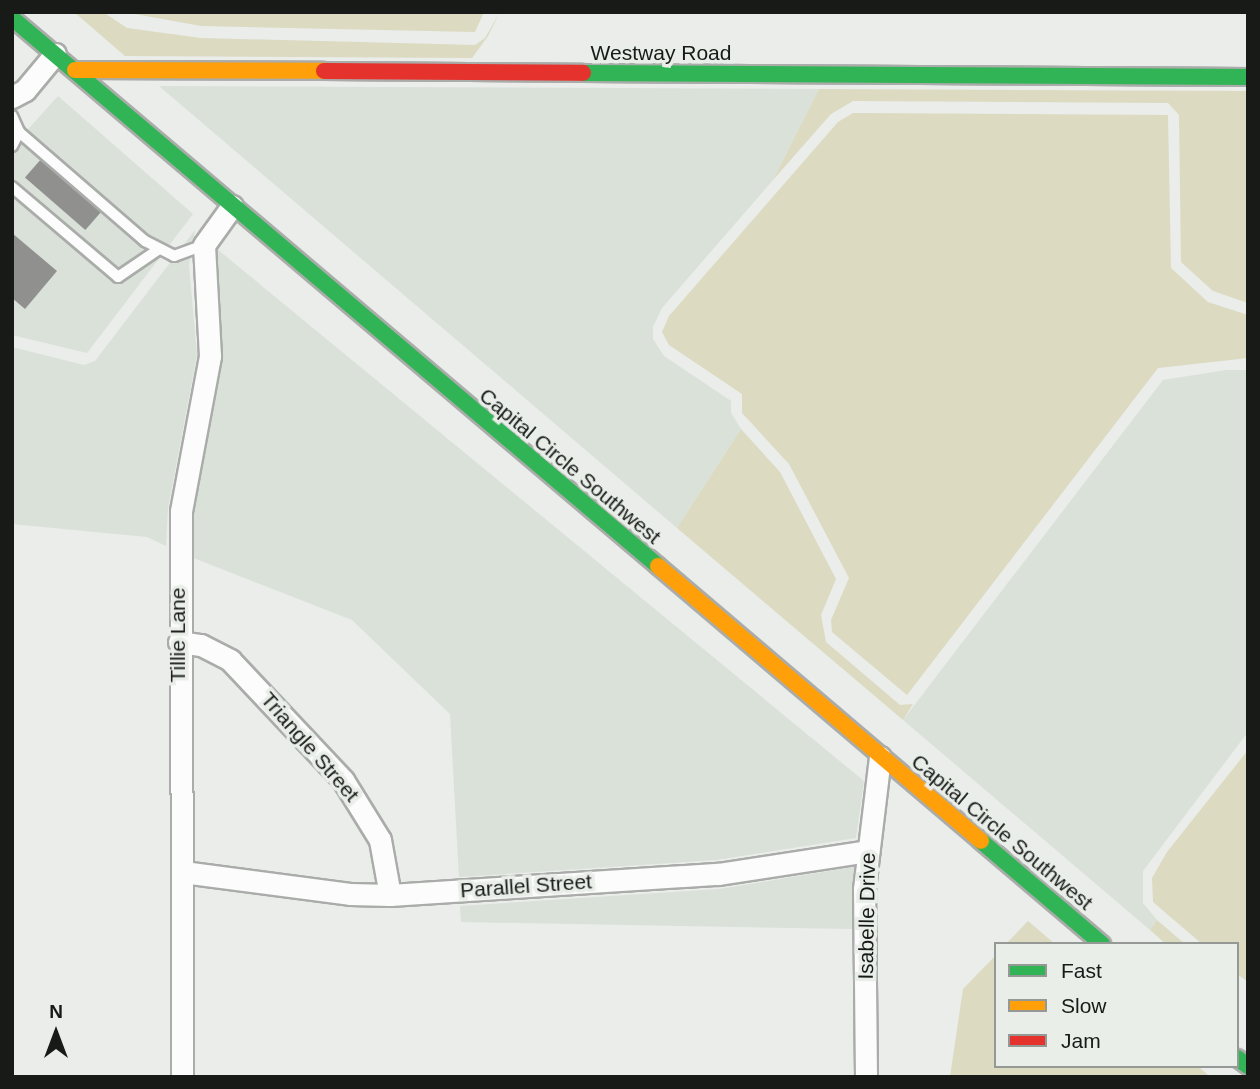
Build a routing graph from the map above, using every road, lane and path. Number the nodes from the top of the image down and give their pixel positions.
1 (12, 18) edge
2 (55, 54) junction
3 (75, 70) junction
4 (1248, 77) edge
5 (12, 97) edge
6 (12, 116) edge
7 (19, 132) junction
8 (12, 146) edge
9 (12, 187) edge
10 (232, 206) junction
11 (204, 245) junction
12 (159, 249) junction
13 (179, 642) junction
14 (880, 757) junction
15 (868, 851) junction
16 (183, 872) junction
17 (390, 895) junction
18 (1100, 942) edge
19 (182, 1077) edge
20 (866, 1077) edge

1 - 2 main road, Capital Circle Southwest
2 - 3 main road, Capital Circle Southwest
2 - 5 street
3 - 4 main road, Westway Road
3 - 10 main road, Capital Circle Southwest
6 - 7 lane
7 - 8 lane
7 - 12 lane
9 - 12 lane
10 - 11 street
10 - 14 main road, Capital Circle Southwest
11 - 12 lane
11 - 13 street, Tillie Lane
13 - 16 street, Tillie Lane
13 - 17 street, Triangle Street
14 - 15 street, Isabelle Drive
14 - 18 main road, Capital Circle Southwest
15 - 17 street, Parallel Street
15 - 20 street, Isabelle Drive
16 - 17 street, Parallel Street
16 - 19 street, Tillie Lane

